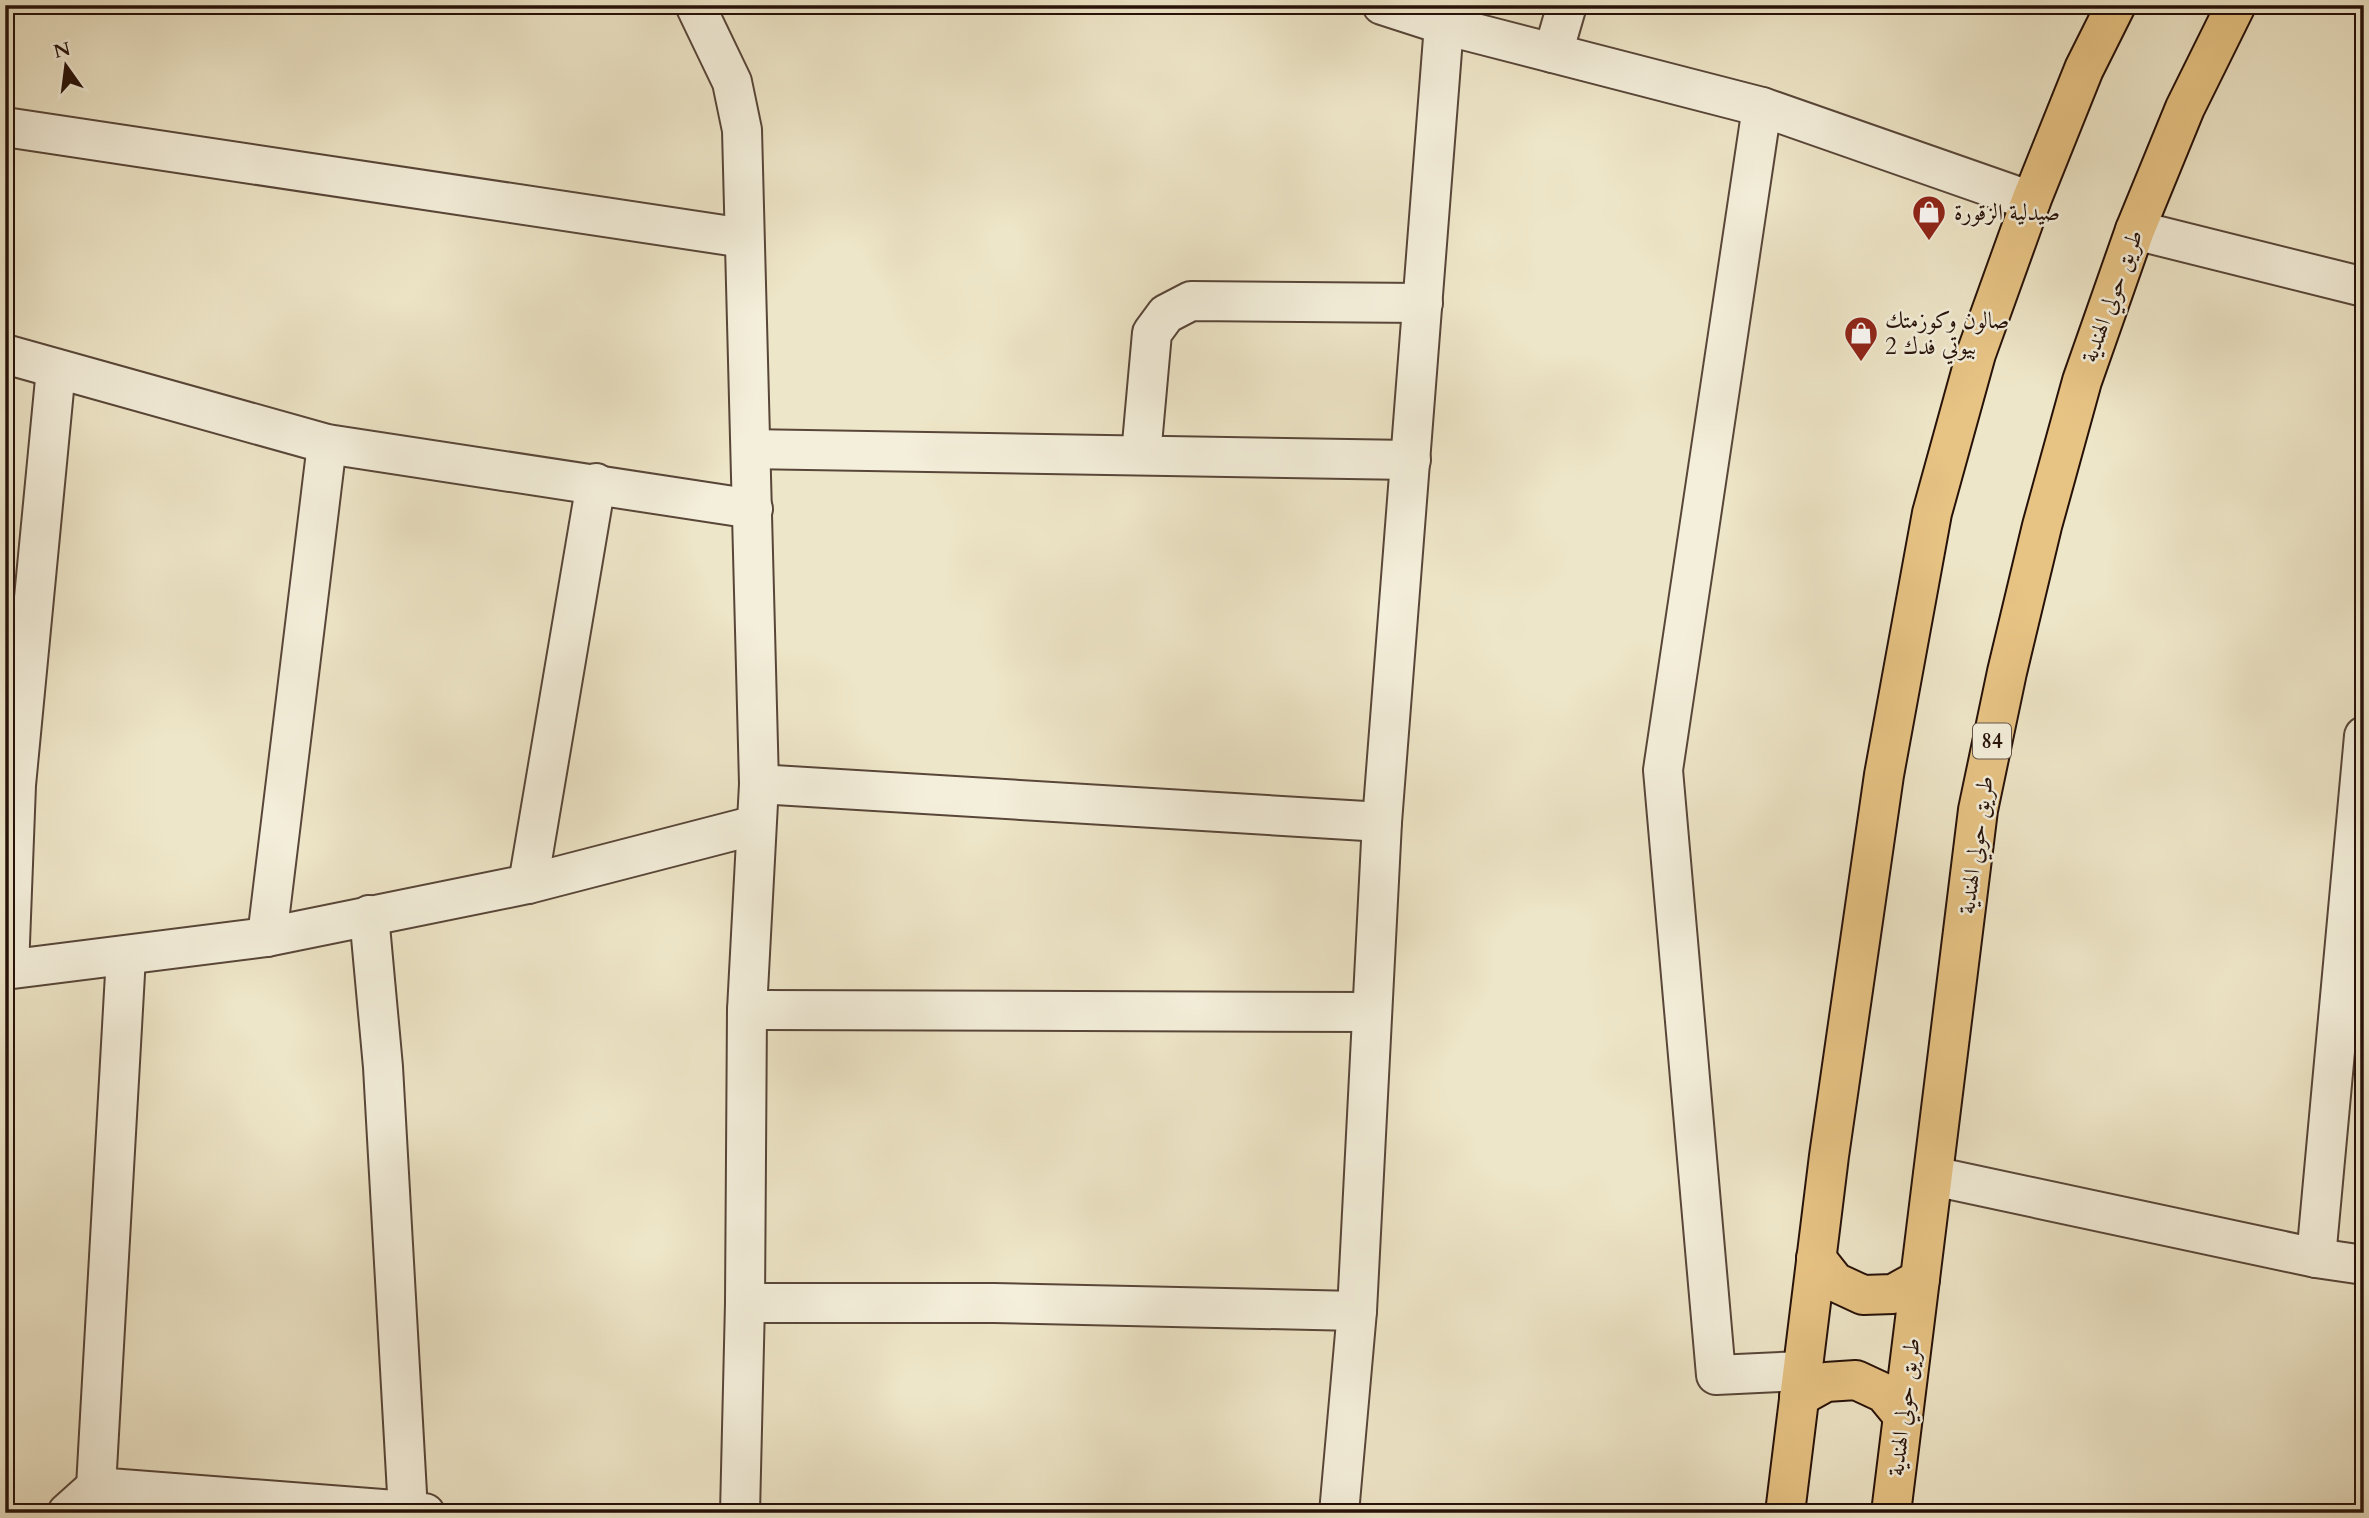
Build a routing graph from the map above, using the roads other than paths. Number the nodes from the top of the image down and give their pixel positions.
1 (695, 5) edge
2 (1382, 5) edge
3 (1567, 5) edge
4 (2086, 5) edge
5 (2116, 5) edge
6 (2236, 5) edge
7 (1444, 25) junction
8 (1553, 53) junction
9 (1762, 107) junction
10 (2067, 113) junction
11 (5, 127) edge
12 (2031, 201) junction
13 (2135, 230) junction
14 (744, 238) junction
15 (2364, 287) edge
16 (1423, 303) junction
17 (5, 354) edge
18 (56, 369) junction
19 (327, 444) junction
20 (751, 449) junction
21 (1141, 455) junction
22 (1411, 460) junction
23 (596, 483) junction
24 (753, 509) junction
25 (2364, 736) edge
26 (759, 784) junction
27 (1382, 822) junction
28 (756, 825) junction
29 (528, 884) junction
30 (369, 915) junction
31 (267, 937) junction
32 (126, 956) junction
33 (7, 970) edge
34 (747, 1010) junction
35 (1372, 1012) junction
36 (1933, 1176) junction
37 (1816, 1258) junction
38 (2316, 1258) junction
39 (2364, 1265) edge
40 (1920, 1279) junction
41 (745, 1303) junction
42 (1357, 1311) junction
43 (1801, 1384) junction
44 (1903, 1416) junction
45 (96, 1487) junction
46 (338, 1509) edge
47 (417, 1512) edge
48 (67, 1513) edge
49 (740, 1513) edge
50 (1339, 1513) edge
51 (1785, 1513) edge
52 (1891, 1513) edge

1 - 14 street
2 - 7 street
3 - 8 street
4 - 10 highway
5 - 10 highway
6 - 13 highway, طريق حولي الهندية / 84
7 - 8 street
7 - 16 street
8 - 9 street
9 - 12 street
9 - 43 street
10 - 12 highway
11 - 14 street
12 - 37 highway
13 - 15 street
13 - 36 highway, طريق حولي الهندية / 84
14 - 20 street
16 - 21 street
16 - 22 street
17 - 18 street
18 - 19 street
18 - 33 street
19 - 23 street
19 - 31 street
20 - 21 street
20 - 24 street
21 - 22 street
22 - 27 street
23 - 24 street
23 - 29 street
24 - 26 street
25 - 38 street
26 - 27 street
26 - 28 street
27 - 35 street
28 - 29 street
28 - 34 street
29 - 30 street
30 - 31 street
30 - 47 street
31 - 32 street
32 - 33 street
32 - 45 street
34 - 35 street
34 - 41 street
35 - 42 street
36 - 38 street
36 - 40 highway, طريق حولي الهندية / 84
37 - 40 highway
37 - 43 highway
38 - 39 street
40 - 44 highway, طريق حولي الهندية / 84
41 - 42 street
41 - 49 street
42 - 50 street
43 - 44 highway
43 - 51 highway
44 - 52 highway, طريق حولي الهندية / 84
45 - 46 street
45 - 48 street
46 - 47 street

